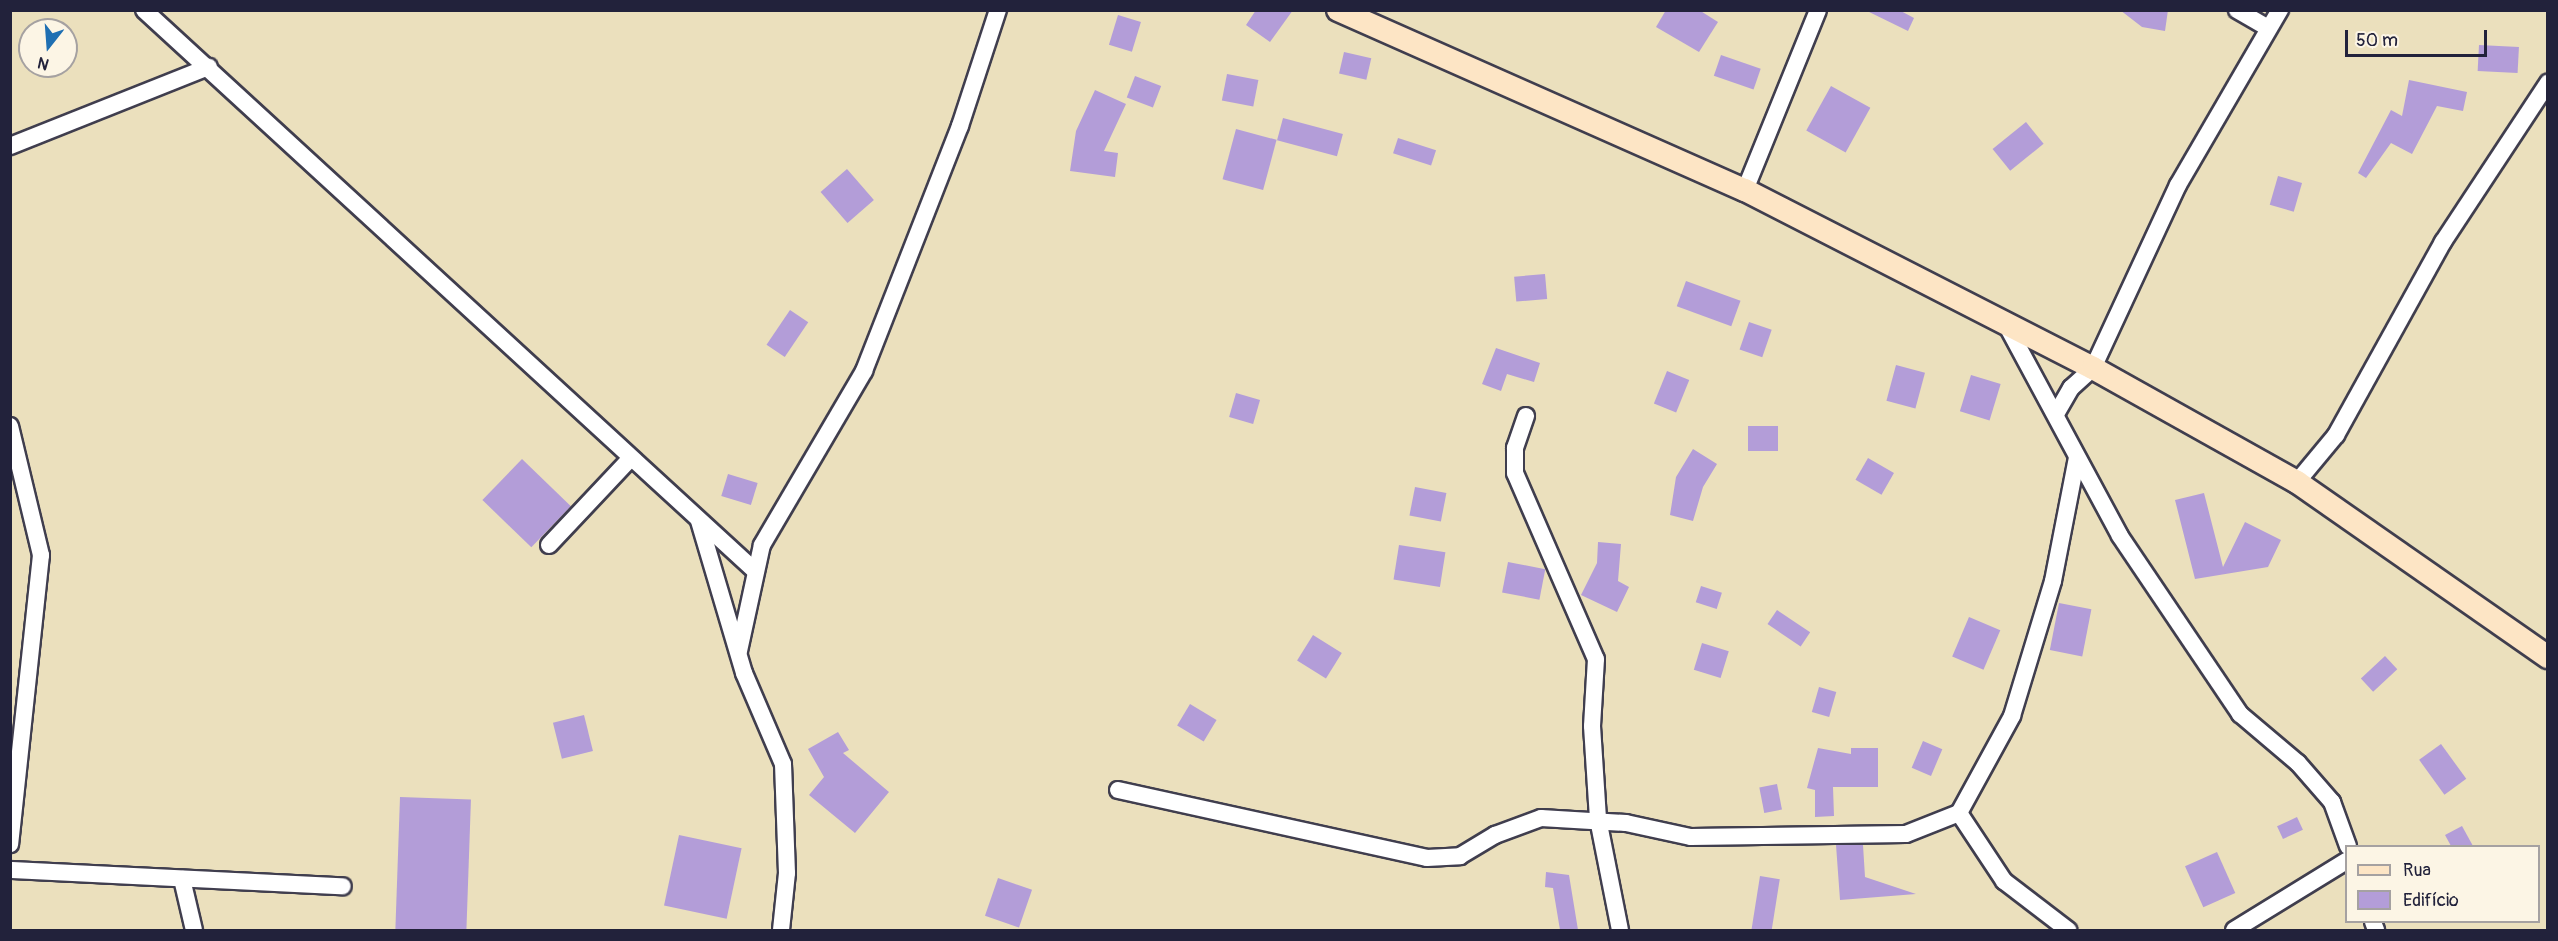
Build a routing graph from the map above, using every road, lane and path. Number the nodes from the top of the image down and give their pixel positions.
1 (144, 10) edge
2 (998, 10) edge
3 (1338, 10) edge
4 (1818, 10) edge
5 (2237, 10) edge
6 (2280, 10) edge
7 (2267, 27) junction
8 (209, 67) junction
9 (2547, 83) edge
10 (10, 146) edge
11 (1745, 190) junction
12 (2007, 326) junction
13 (2093, 368) junction
14 (2056, 414) junction
15 (1526, 416) dead end
16 (12, 436) edge
17 (2077, 457) junction
18 (629, 460) junction
19 (2296, 482) junction
20 (699, 519) junction
21 (549, 546) dead end
22 (754, 570) junction
23 (739, 651) junction
24 (2547, 657) edge
25 (1118, 790) dead end
26 (1959, 813) junction
27 (1599, 819) junction
28 (10, 844) edge
29 (2348, 845) edge
30 (2345, 862) edge
31 (10, 870) edge
32 (182, 879) junction
33 (343, 886) dead end
34 (194, 930) edge
35 (781, 930) edge
36 (1620, 930) edge
37 (2068, 930) edge
38 (2234, 930) edge

1 - 8 street
2 - 22 street
3 - 11 street
4 - 11 street
5 - 7 street
6 - 7 street
7 - 13 street
8 - 10 street
8 - 18 street
9 - 19 street
11 - 12 street
12 - 13 street
12 - 14 street
13 - 14 street
13 - 19 street
14 - 17 street
15 - 27 street
16 - 28 street
17 - 26 street
17 - 29 street
18 - 20 street
18 - 21 street
19 - 24 street
20 - 22 street
20 - 23 street
22 - 23 street
23 - 35 street
25 - 27 street
26 - 27 street
26 - 37 street
27 - 36 street
30 - 38 street
31 - 32 street
32 - 33 street
32 - 34 street

